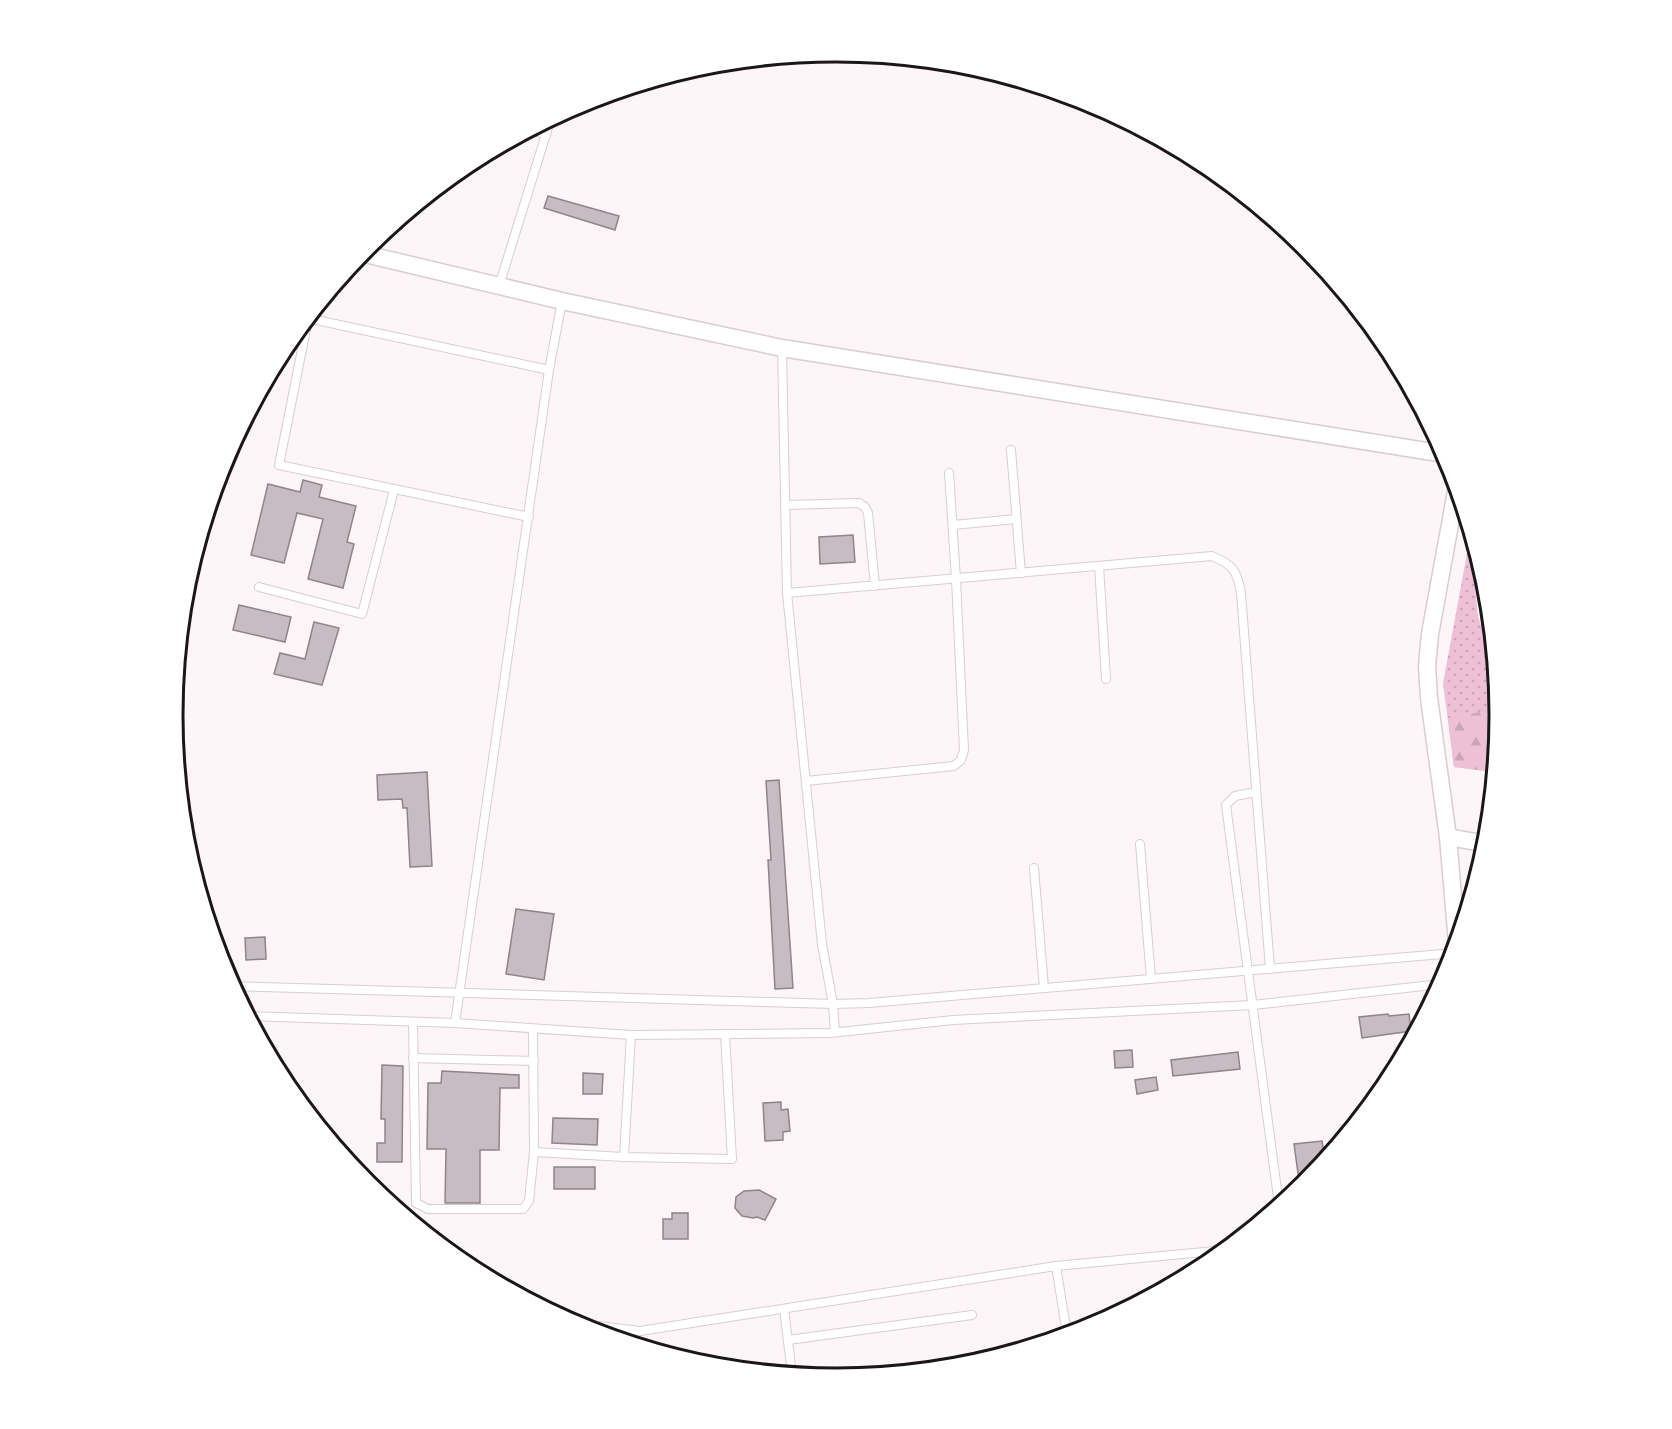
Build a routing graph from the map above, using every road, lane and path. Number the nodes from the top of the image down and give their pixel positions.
1 (548, 129) edge
2 (540, 133) edge
3 (546, 135) junction
4 (372, 256) edge
5 (499, 286) junction
6 (562, 301) junction
7 (316, 320) edge
8 (304, 336) edge
9 (782, 348) junction
10 (549, 370) junction
11 (1011, 450) dead end
12 (1433, 452) edge
13 (949, 473) dead end
14 (394, 490) junction
15 (1454, 504) edge
16 (785, 505) junction
17 (529, 517) junction
18 (1016, 519) junction
19 (953, 525) junction
20 (1099, 566) junction
21 (1021, 573) junction
22 (956, 579) junction
23 (875, 585) junction
24 (259, 586) dead end
25 (787, 593) junction
26 (1106, 679) dead end
27 (806, 781) junction
28 (1256, 792) junction
29 (1448, 837) junction
30 (1476, 842) edge
31 (1140, 844) dead end
32 (1034, 868) dead end
33 (1455, 921) edge
34 (1443, 954) edge
35 (1270, 969) junction
36 (1249, 970) junction
37 (1151, 979) junction
38 (1430, 985) edge
39 (243, 986) edge
40 (1044, 988) junction
41 (459, 993) junction
42 (833, 1004) junction
43 (1253, 1005) junction
44 (257, 1016) edge
45 (412, 1022) junction
46 (454, 1023) junction
47 (533, 1029) junction
48 (835, 1032) junction
49 (725, 1034) junction
50 (631, 1035) junction
51 (413, 1058) junction
52 (534, 1061) junction
53 (534, 1152) junction
54 (624, 1157) junction
55 (1278, 1195) edge
56 (1207, 1252) edge
57 (1056, 1266) junction
58 (784, 1309) junction
59 (972, 1315) dead end
60 (1066, 1326) edge
61 (611, 1328) edge
62 (788, 1340) junction
63 (791, 1366) edge

1 - 3 lane
2 - 3 lane
3 - 5 lane
4 - 5 street
5 - 6 street
6 - 9 street
6 - 10 lane
7 - 10 lane
8 - 14 lane
9 - 12 street
9 - 16 lane
10 - 17 lane
11 - 18 lane
13 - 19 lane
14 - 17 lane
14 - 24 lane
15 - 29 street
16 - 23 lane
16 - 25 lane
17 - 41 lane
18 - 19 lane
18 - 21 lane
19 - 22 lane
20 - 21 lane
20 - 26 lane
20 - 28 lane
21 - 22 lane
22 - 23 lane
22 - 27 lane
23 - 25 lane
25 - 27 lane
27 - 42 lane
28 - 35 lane
28 - 36 lane
29 - 30 street
29 - 33 street
31 - 37 lane
32 - 40 lane
34 - 35 lane
35 - 36 lane
36 - 37 lane
36 - 43 lane
37 - 40 lane
38 - 43 lane
39 - 41 lane
40 - 42 lane
41 - 42 lane
41 - 46 lane
42 - 48 lane
43 - 48 lane
43 - 55 lane
44 - 45 lane
45 - 46 lane
45 - 51 lane
46 - 47 lane
47 - 50 lane
47 - 52 lane
48 - 49 lane
49 - 50 lane
49 - 54 lane
50 - 54 lane
51 - 52 lane
51 - 53 lane
52 - 53 lane
53 - 54 lane
56 - 57 lane
57 - 58 lane
57 - 60 lane
58 - 61 lane
58 - 62 lane
59 - 62 lane
62 - 63 lane

